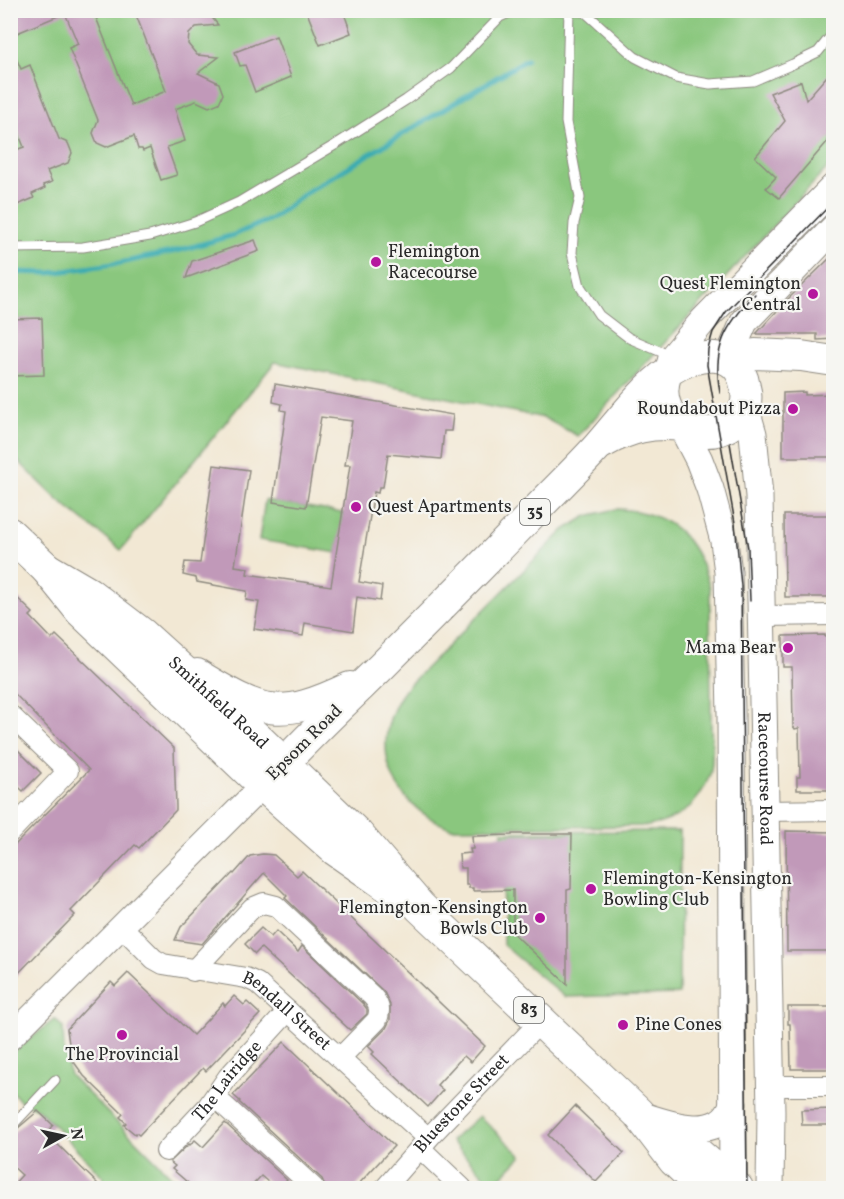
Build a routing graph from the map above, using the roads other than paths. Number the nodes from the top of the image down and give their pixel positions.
1 (516, 10) edge
2 (569, 10) edge
3 (580, 10) edge
4 (834, 32) edge
5 (834, 188) edge
6 (834, 228) edge
7 (10, 248) edge
8 (729, 360) junction
9 (831, 361) edge
10 (669, 368) junction
11 (745, 405) junction
12 (682, 427) junction
13 (598, 446) junction
14 (10, 534) edge
15 (47, 569) junction
16 (114, 614) junction
17 (834, 615) edge
18 (762, 616) junction
19 (166, 655) junction
20 (128, 657) junction
21 (370, 677) junction
22 (10, 715) edge
23 (274, 774) junction
24 (834, 810) edge
25 (731, 811) junction
26 (765, 811) junction
27 (10, 832) edge
28 (122, 927) junction
29 (193, 971) junction
30 (288, 1011) junction
31 (541, 1021) junction
32 (10, 1038) edge
33 (340, 1058) junction
34 (55, 1080) dead end
35 (770, 1086) junction
36 (834, 1086) edge
37 (215, 1097) junction
38 (733, 1104) junction
39 (640, 1114) junction
40 (10, 1128) edge
41 (424, 1143) junction
42 (166, 1151) dead end
43 (314, 1188) edge
44 (385, 1188) edge
45 (462, 1188) edge
46 (727, 1188) edge
47 (770, 1188) edge

1 - 7 lane
2 - 10 lane
3 - 4 lane
5 - 10 main road, Epsom Road
6 - 8 main road
8 - 9 main road, 35
8 - 10 main road, 35
8 - 11 main road
9 - 11 main road, 35
10 - 12 main road
10 - 13 main road, Epsom Road / 35
11 - 12 main road, 35
11 - 18 main road, Racecourse Road
12 - 13 main road, Epsom Road / 35
12 - 25 main road, Racecourse Road
13 - 21 main road, Epsom Road / 35
14 - 15 highway, Smithfield Road
15 - 16 highway, Smithfield Road
15 - 20 highway, Smithfield Road
16 - 19 highway, Smithfield Road
16 - 20 highway
17 - 18 street
18 - 26 main road, Racecourse Road
19 - 21 main road
19 - 23 highway, Smithfield Road
20 - 23 highway, Smithfield Road
21 - 23 main road, Epsom Road / 35
22 - 27 street
23 - 28 street, Epsom Road
23 - 31 highway, Smithfield Road / 83
24 - 26 street
25 - 26 main road
25 - 38 main road, Racecourse Road
26 - 35 main road, Racecourse Road
28 - 29 street, Bendall Street
28 - 32 street, Epsom Road
29 - 30 street, Bendall Street
29 - 33 street
30 - 33 street, Bendall Street
30 - 37 street, The Lairidge
31 - 39 highway, Smithfield Road / 83
31 - 41 street, Bluestone Street
33 - 41 street, Bendall Street
34 - 40 lane
35 - 36 street
35 - 47 main road, Racecourse Road
37 - 42 street, The Lairidge
37 - 43 street
38 - 39 main road
38 - 46 main road, Racecourse Road
39 - 46 highway, Smithfield Road / 83
41 - 44 street, Bluestone Street
41 - 45 street, Bendall Street

